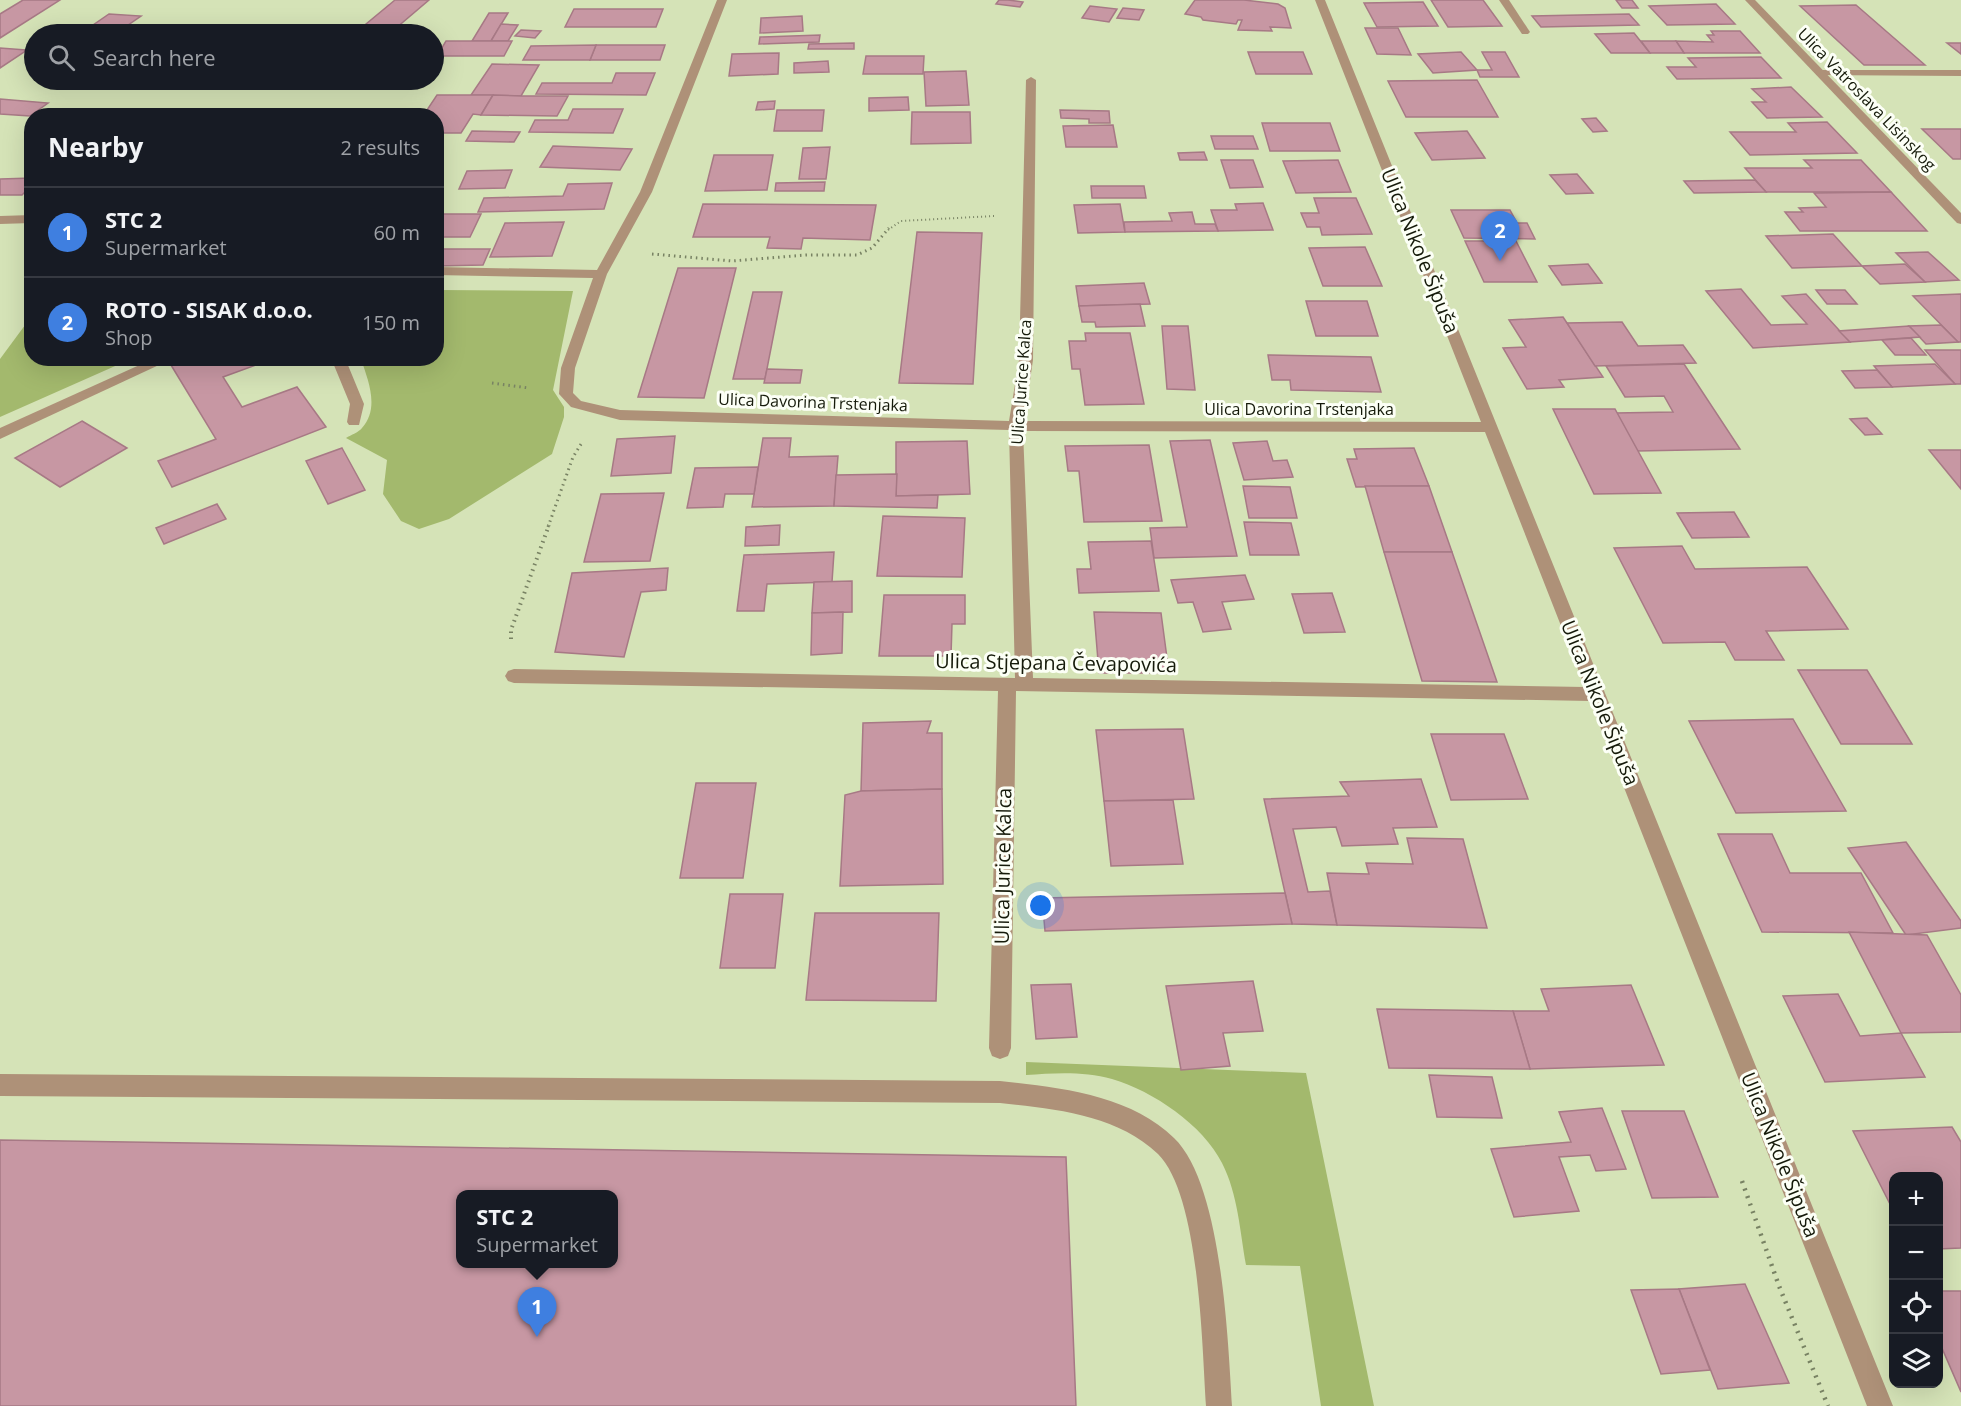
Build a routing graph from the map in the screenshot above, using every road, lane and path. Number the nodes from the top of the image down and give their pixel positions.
1 (722, 0) edge
2 (1504, 0) edge
3 (1750, 0) edge
4 (1319, 5) edge
5 (1525, 32) dead end
6 (1820, 73) junction
7 (1961, 73) edge
8 (1031, 80) dead end
9 (1027, 213) junction
10 (24, 219) edge
11 (0, 220) edge
12 (1961, 220) edge
13 (616, 249) junction
14 (444, 271) edge
15 (601, 274) junction
16 (149, 366) edge
17 (341, 366) edge
18 (600, 411) junction
19 (354, 422) dead end
20 (1016, 426) junction
21 (1490, 427) junction
22 (0, 434) edge
23 (514, 676) joint
24 (1016, 685) junction
25 (1597, 694) junction
26 (1000, 1048) dead end
27 (0, 1085) edge
28 (1219, 1406) edge
29 (1880, 1406) edge

1 - 13 street, Ulica Davorina Trstenjaka
2 - 5 street
3 - 6 street, Ulica Vatroslava Lisinskog
4 - 21 street, Ulica Nikole Šipuša
6 - 7 street
6 - 12 street, Ulica Vatroslava Lisinskog
8 - 9 street, Ulica Jurice Kalca
9 - 13 path
9 - 20 street, Ulica Jurice Kalca
10 - 11 street
13 - 15 street, Ulica Davorina Trstenjaka
14 - 15 street
15 - 18 street, Ulica Davorina Trstenjaka
16 - 22 street
17 - 19 street
18 - 20 street, Ulica Davorina Trstenjaka
18 - 23 path
20 - 21 street, Ulica Davorina Trstenjaka
20 - 24 street, Ulica Jurice Kalca
21 - 25 street, Ulica Nikole Šipuša
23 - 24 street, Ulica Stjepana Čevapovića
24 - 25 street, Ulica Stjepana Čevapovića
24 - 26 street, Ulica Jurice Kalca
25 - 29 street, Ulica Nikole Šipuša
27 - 28 street

